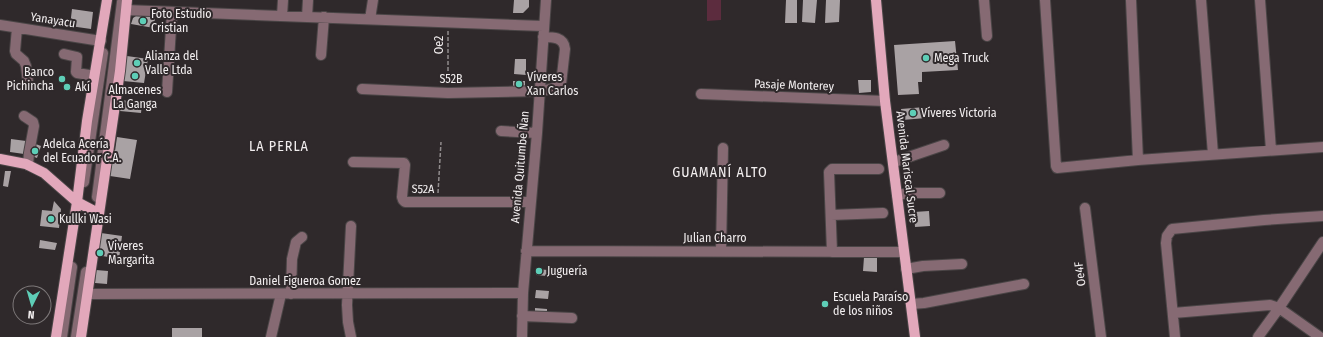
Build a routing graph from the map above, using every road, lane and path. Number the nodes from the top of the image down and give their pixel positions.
1 (107, 0) edge
2 (111, 0) edge
3 (283, 0) edge
4 (308, 0) edge
5 (373, 0) edge
6 (546, 0) edge
7 (876, 0) edge
8 (984, 0) edge
9 (1044, 0) edge
10 (1131, 0) edge
11 (1201, 0) edge
12 (1260, 0) edge
13 (125, 3) edge
14 (172, 12) junction
15 (282, 16) junction
16 (307, 17) junction
17 (324, 17) junction
18 (370, 19) junction
19 (448, 21) junction
20 (0, 25) edge
21 (543, 26) junction
22 (18, 28) junction
23 (987, 36) dead end
24 (543, 37) junction
25 (101, 42) junction
26 (64, 54) dead end
27 (321, 55) dead end
28 (95, 76) junction
29 (28, 82) dead end
30 (362, 89) dead end
31 (540, 91) junction
32 (167, 92) dead end
33 (448, 93) junction
34 (701, 94) dead end
35 (886, 101) junction
36 (24, 116) dead end
37 (501, 131) dead end
38 (537, 133) junction
39 (441, 142) dead end
40 (944, 145) dead end
41 (1323, 146) edge
42 (723, 148) dead end
43 (1271, 150) junction
44 (1213, 154) junction
45 (0, 159) edge
46 (1138, 160) junction
47 (353, 162) dead end
48 (894, 162) junction
49 (28, 165) junction
50 (879, 169) dead end
51 (940, 193) dead end
52 (897, 195) junction
53 (530, 202) junction
54 (79, 203) junction
55 (437, 203) junction
56 (1085, 208) dead end
57 (97, 212) junction
58 (883, 213) dead end
59 (831, 215) junction
60 (1323, 216) edge
61 (351, 226) dead end
62 (302, 238) dead end
63 (1323, 242) edge
64 (526, 251) junction
65 (721, 251) junction
66 (832, 252) junction
67 (904, 252) junction
68 (962, 264) dead end
69 (906, 269) junction
70 (1024, 284) dead end
71 (88, 294) junction
72 (286, 294) junction
73 (348, 294) junction
74 (523, 294) junction
75 (911, 304) junction
76 (1279, 308) junction
77 (1173, 313) junction
78 (522, 316) junction
79 (572, 318) dead end
80 (56, 337) edge
81 (62, 337) edge
82 (76, 337) edge
83 (81, 337) edge
84 (271, 337) edge
85 (351, 337) edge
86 (522, 337) edge
87 (915, 337) edge
88 (1101, 337) edge
89 (1175, 337) edge
90 (1258, 337) edge
91 (1320, 337) edge

1 - 25 main road
2 - 54 street
3 - 15 street
4 - 16 street
5 - 18 street
6 - 21 street, Avenida Quitumbe Ñan
7 - 35 main road, Avenida Mariscal Sucre
8 - 23 street
9 - 46 street
10 - 46 street
11 - 44 street
12 - 43 street
13 - 14 street
13 - 57 main road
14 - 15 street
14 - 32 street
15 - 16 street
16 - 17 street
17 - 18 street
17 - 27 street
18 - 19 street
19 - 21 street
19 - 33 path, Oe2
20 - 22 street, Yanayacu
21 - 24 street, Avenida Quitumbe Ñan
22 - 25 street, Yanayacu
22 - 29 street
24 - 31 street, Avenida Quitumbe Ñan
24 - 31 street, S52B
25 - 28 main road
26 - 28 street
28 - 54 main road
30 - 33 street, S52B
31 - 33 street, S52B
31 - 38 street, Avenida Quitumbe Ñan
34 - 35 street, Pasaje Monterey
35 - 48 main road, Avenida Mariscal Sucre
36 - 49 street
37 - 38 street
38 - 53 street, Avenida Quitumbe Ñan
39 - 55 path
40 - 48 street
41 - 43 street
42 - 65 street
43 - 44 street
44 - 46 street
45 - 49 main road
47 - 55 street, S52A
48 - 52 main road, Avenida Mariscal Sucre
49 - 54 main road
50 - 59 street
51 - 52 street
52 - 67 main road, Avenida Mariscal Sucre
53 - 55 street, S52A
53 - 64 street, Avenida Quitumbe Ñan
54 - 57 main road
54 - 80 main road
54 - 81 street
56 - 88 street, Oe4F
57 - 71 main road
57 - 82 street
58 - 59 street
59 - 66 street
60 - 77 street
61 - 73 street
62 - 72 street
63 - 76 street
64 - 65 street, Julian Charro
64 - 74 street, Avenida Quitumbe Ñan
65 - 66 street, Julian Charro
66 - 67 street, Julian Charro
67 - 69 main road, Avenida Mariscal Sucre
68 - 69 street
69 - 75 main road, Avenida Mariscal Sucre
70 - 75 street
71 - 72 street, Daniel Figueroa Gomez
71 - 83 main road
72 - 73 street, Daniel Figueroa Gomez
72 - 84 street
73 - 74 street, Daniel Figueroa Gomez
73 - 85 street
74 - 78 street, Avenida Quitumbe Ñan
75 - 87 main road, Avenida Mariscal Sucre
76 - 77 street
76 - 90 street
76 - 91 street
77 - 89 street
78 - 79 street
78 - 86 street, Avenida Quitumbe Ñan

